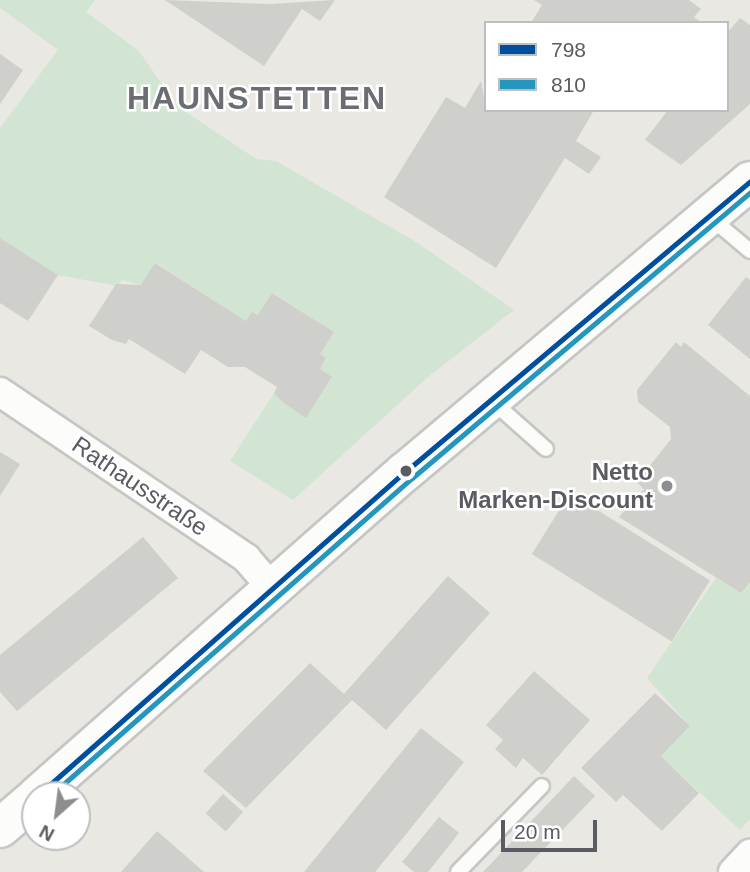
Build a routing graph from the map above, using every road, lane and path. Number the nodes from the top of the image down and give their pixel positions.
1 (750, 181) edge
2 (709, 215) junction
3 (750, 251) edge
4 (0, 392) edge
5 (491, 400) junction
6 (546, 449) dead end
7 (274, 589) junction
8 (53, 781) edge
9 (542, 786) dead end
10 (21, 809) edge
11 (0, 828) edge
12 (750, 853) edge
13 (458, 872) edge
14 (733, 872) edge

1 - 2 main road
2 - 3 lane
2 - 5 main road
4 - 7 street, Rathausstraße
5 - 6 lane
5 - 7 main road
7 - 8 main road
9 - 13 lane
10 - 11 main road
12 - 14 street

